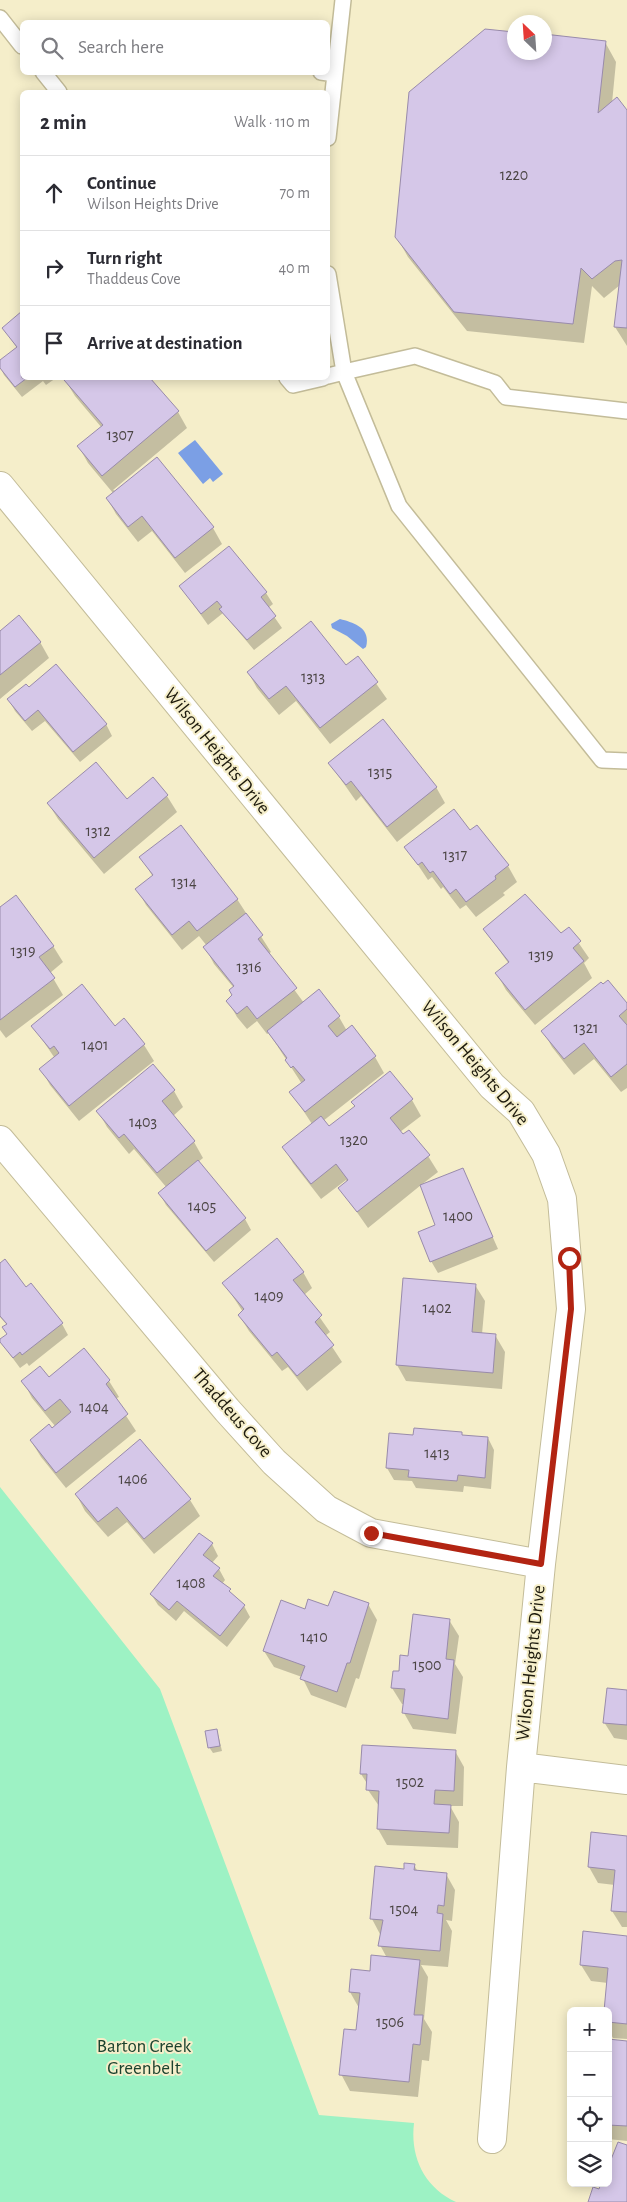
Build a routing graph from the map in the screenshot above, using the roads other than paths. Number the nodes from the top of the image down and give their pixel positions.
1 (343, 0) edge
2 (11, 26) edge
3 (20, 42) edge
4 (330, 63) edge
5 (45, 75) edge
6 (328, 75) edge
7 (57, 90) edge
8 (328, 90) edge
9 (330, 286) edge
10 (344, 372) junction
11 (330, 376) edge
12 (289, 380) edge
13 (314, 380) edge
14 (627, 411) edge
15 (0, 486) edge
16 (627, 761) edge
17 (0, 1140) edge
18 (541, 1564) junction
19 (521, 1767) junction
20 (627, 1780) edge
21 (492, 2139) dead end

1 - 4 lane
2 - 3 lane
5 - 7 lane
6 - 8 lane
9 - 10 lane
10 - 11 lane
10 - 14 lane
10 - 16 lane
12 - 13 lane
15 - 18 street, Wilson Heights Drive
17 - 18 street, Thaddeus Cove
18 - 19 street, Wilson Heights Drive
19 - 20 street
19 - 21 street, Wilson Heights Drive

